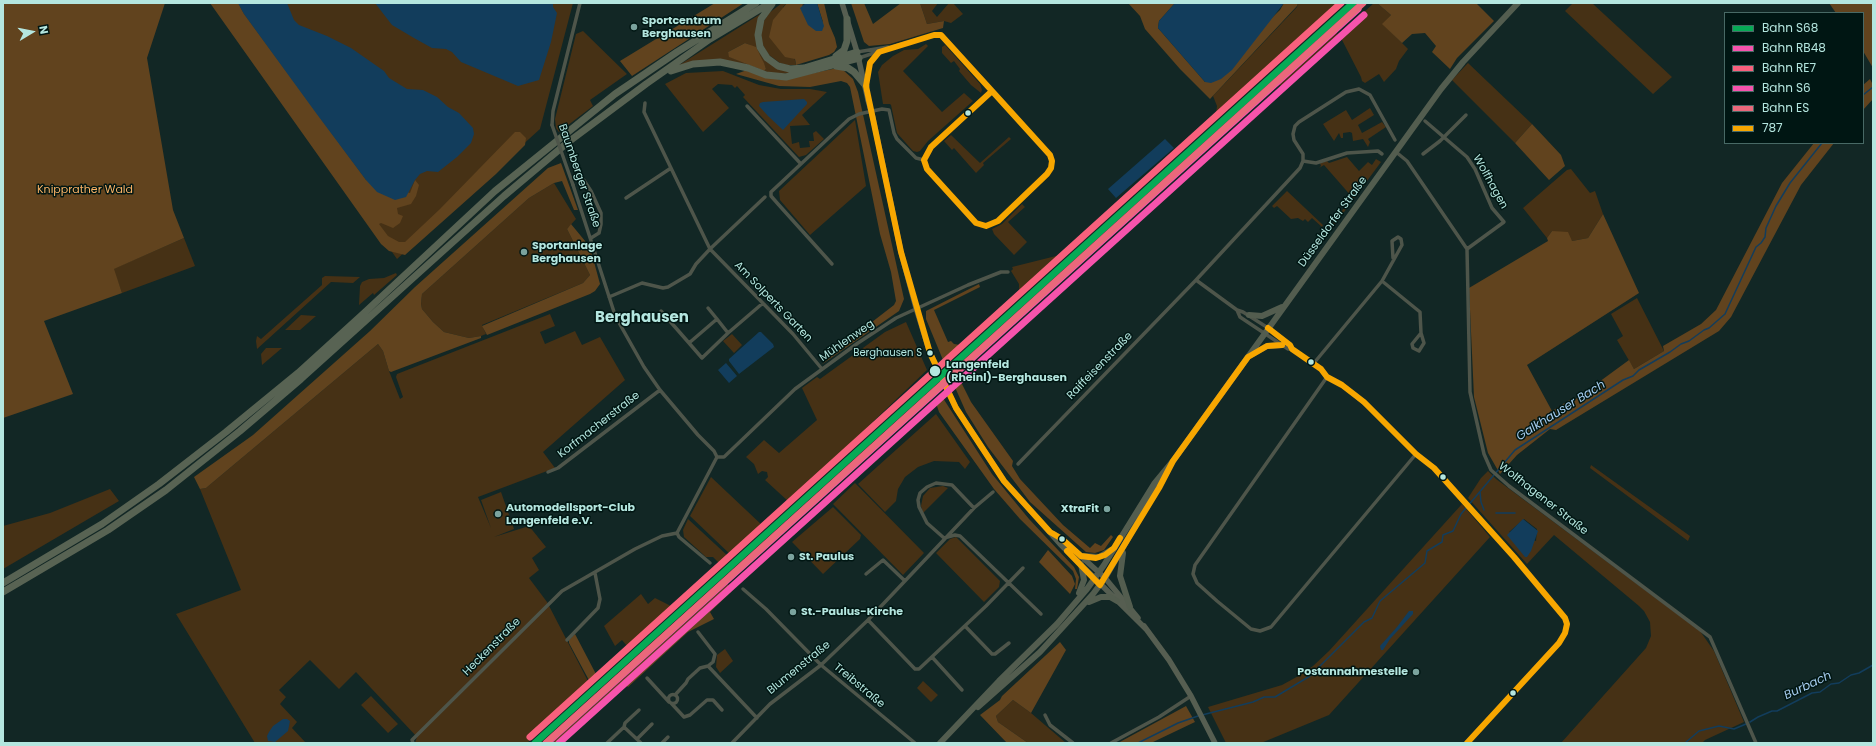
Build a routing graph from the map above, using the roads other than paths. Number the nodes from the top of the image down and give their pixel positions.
1 (580, 3) edge
2 (756, 3) edge
3 (772, 3) edge
4 (842, 3) edge
5 (1518, 3) edge
6 (847, 19) junction
7 (895, 46) junction
8 (879, 52) junction
9 (858, 55) junction
10 (832, 62) junction
11 (646, 84) junction
12 (866, 86) junction
13 (992, 91) junction
14 (645, 103) dead end
15 (747, 106) dead end
16 (1466, 115) dead end
17 (1425, 121) dead end
18 (1444, 137) junction
19 (1395, 140) dead end
20 (1396, 152) junction
21 (1382, 154) dead end
22 (1423, 154) dead end
23 (924, 160) junction
24 (1303, 161) junction
25 (801, 164) junction
26 (671, 168) junction
27 (581, 176) dead end
28 (765, 197) dead end
29 (626, 198) dead end
30 (591, 238) junction
31 (710, 249) junction
32 (1468, 249) junction
33 (1393, 258) junction
34 (832, 264) dead end
35 (1008, 272) dead end
36 (1196, 280) junction
37 (1382, 281) junction
38 (609, 297) junction
39 (763, 303) junction
40 (1283, 307) junction
41 (708, 308) dead end
42 (916, 308) junction
43 (1237, 310) junction
44 (661, 311) dead end
45 (1249, 315) junction
46 (717, 319) junction
47 (1266, 330) junction
48 (728, 333) junction
49 (1421, 333) junction
50 (689, 343) junction
51 (1282, 345) junction
52 (1292, 349) junction
53 (1248, 357) junction
54 (1314, 363) junction
55 (822, 369) junction
56 (1327, 377) junction
57 (660, 390) junction
58 (1416, 454) junction
59 (717, 457) junction
60 (1173, 461) junction
61 (1018, 464) dead end
62 (548, 472) dead end
63 (993, 492) dead end
64 (974, 508) junction
65 (1050, 532) junction
66 (677, 533) junction
67 (944, 538) junction
68 (1128, 540) junction
69 (1114, 548) junction
70 (1081, 556) junction
71 (710, 563) dead end
72 (1081, 564) junction
73 (1023, 568) dead end
74 (1099, 572) junction
75 (594, 573) junction
76 (866, 574) dead end
77 (1105, 578) junction
78 (1094, 579) junction
79 (905, 581) junction
80 (3, 583) edge
81 (1009, 584) junction
82 (1100, 584) junction
83 (743, 589) dead end
84 (3, 592) edge
85 (1117, 601) junction
86 (1084, 605) junction
87 (1072, 607) junction
88 (1130, 607) junction
89 (1041, 614) dead end
90 (868, 620) junction
91 (965, 626) junction
92 (1146, 629) junction
93 (698, 632) dead end
94 (568, 640) dead end
95 (1009, 643) dead end
96 (932, 657) junction
97 (821, 665) junction
98 (708, 666) junction
99 (647, 678) dead end
100 (962, 690) dead end
101 (675, 695) junction
102 (1191, 696) junction
103 (670, 703) junction
104 (639, 710) dead end
105 (722, 710) dead end
106 (1045, 715) dead end
107 (966, 717) junction
108 (757, 718) junction
109 (652, 724) dead end
110 (624, 727) junction
111 (668, 737) dead end
112 (637, 739) junction
113 (413, 743) edge
114 (607, 743) edge
115 (641, 743) edge
116 (662, 743) edge
117 (732, 743) edge
118 (915, 743) edge
119 (940, 743) edge
120 (1072, 743) edge
121 (1111, 743) edge
122 (1215, 743) edge
123 (1467, 743) edge
124 (1756, 743) edge

1 - 30 street, Baumberger Straße, bridge
2 - 80 highway
3 - 10 highway
3 - 11 highway
4 - 6 main road
5 - 20 main road, Düsseldorfer Straße
6 - 9 main road
6 - 10 highway
7 - 8 street
7 - 9 street
7 - 13 street
8 - 9 street
8 - 12 street
9 - 10 highway
9 - 12 main road
10 - 11 highway
10 - 12 highway
11 - 84 highway
12 - 42 main road, bridge
13 - 23 street
13 - 23 street
14 - 26 street, Am Solperts Garten
15 - 25 street
16 - 18 street
17 - 18 street, Wolfhagen
18 - 22 street
18 - 32 street, Wolfhagen
19 - 24 street
20 - 32 street
20 - 40 main road, Düsseldorfer Straße
21 - 24 street
23 - 25 street
24 - 36 street, Raiffeisenstraße
25 - 34 street
26 - 29 street
26 - 31 street, Am Solperts Garten
27 - 30 street, Baumberger Straße
28 - 31 street
30 - 38 street, Baumberger Straße
31 - 38 street
31 - 39 street, Am Solperts Garten
32 - 124 street, Wolfhagener Straße
33 - 33 street
33 - 37 street
35 - 42 street, Mühlenweg
36 - 43 street
36 - 61 street, Raiffeisenstraße
37 - 49 street
37 - 54 street
38 - 57 street, Baumberger Straße
39 - 48 street
39 - 55 street, Am Solperts Garten
40 - 45 main road
40 - 47 main road, Düsseldorfer Straße
41 - 46 street
42 - 55 street, Mühlenweg
42 - 65 main road
43 - 45 street
43 - 47 street
44 - 50 street
45 - 47 street
46 - 48 street
46 - 50 street
47 - 51 street
47 - 52 street
47 - 53 main road, Düsseldorfer Straße
48 - 50 street
49 - 49 street
51 - 52 street
51 - 53 main road
52 - 54 street
53 - 60 main road, Düsseldorfer Straße
54 - 56 street
55 - 59 street, Mühlenweg
56 - 58 street
56 - 58 street
57 - 59 street, Baumberger Straße
57 - 62 street, Korfmacherstraße
58 - 123 street
59 - 66 street
60 - 68 main road, Düsseldorfer Straße
60 - 69 main road, Düsseldorfer Straße
63 - 64 street, Blumenstraße
64 - 67 street, Blumenstraße
64 - 67 street
65 - 70 main road
65 - 72 main road
66 - 71 street
66 - 75 street, Heckenstraße
67 - 79 street, Blumenstraße
67 - 81 street
68 - 77 main road, Düsseldorfer Straße
68 - 88 main road
69 - 70 main road
69 - 74 main road, Düsseldorfer Straße
70 - 74 main road
72 - 78 main road
72 - 87 main road
73 - 81 street
74 - 77 main road
74 - 78 main road, Düsseldorfer Straße
75 - 94 street
75 - 113 street, Heckenstraße
76 - 79 street
77 - 82 main road, Düsseldorfer Straße
77 - 88 main road
78 - 82 main road
78 - 87 main road, Düsseldorfer Straße
79 - 90 street, Blumenstraße
81 - 89 street
81 - 91 street
82 - 85 main road
82 - 86 main road, Düsseldorfer Straße
83 - 97 street, Treibstraße
85 - 86 main road
85 - 92 main road
86 - 107 main road, Düsseldorfer Straße
87 - 107 main road, Düsseldorfer Straße
88 - 92 main road
90 - 96 street
90 - 97 street, Blumenstraße
91 - 95 street
91 - 96 street
92 - 102 main road
93 - 98 street
96 - 100 street
97 - 108 street, Blumenstraße
97 - 118 street, Treibstraße
98 - 101 street
98 - 108 street
99 - 103 street
101 - 103 street
101 - 103 street
102 - 121 street
102 - 122 main road
103 - 105 street
104 - 110 street
106 - 120 street
107 - 119 main road, Düsseldorfer Straße
108 - 117 street, Blumenstraße
109 - 112 street
110 - 112 street
110 - 114 street
111 - 116 street
112 - 115 street

